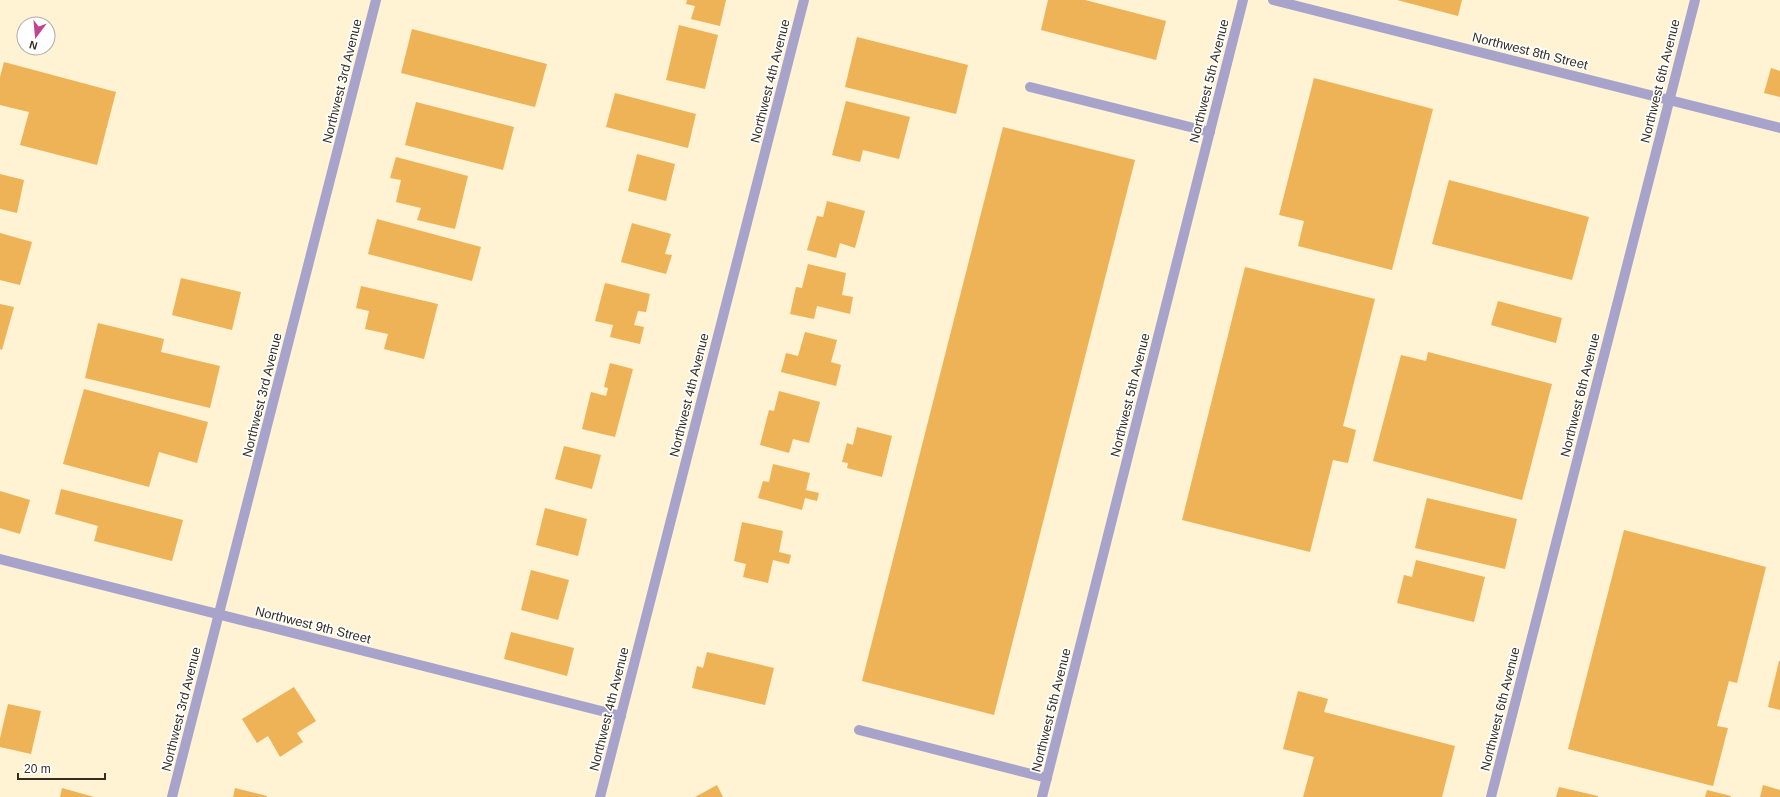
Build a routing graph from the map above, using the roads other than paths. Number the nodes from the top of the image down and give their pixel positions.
1 (376, 0) edge
2 (804, 0) edge
3 (1244, 0) edge
4 (1274, 0) edge
5 (1694, 0) edge
6 (1030, 87) dead end
7 (1669, 99) junction
8 (1780, 128) edge
9 (1210, 132) junction
10 (0, 559) edge
11 (219, 614) junction
12 (621, 716) junction
13 (859, 730) dead end
14 (1047, 778) junction
15 (172, 797) edge
16 (600, 797) edge
17 (1042, 797) edge
18 (1491, 797) edge

1 - 11 street, Northwest 3rd Avenue
2 - 12 street, Northwest 4th Avenue
3 - 9 street, Northwest 5th Avenue
4 - 7 street, Northwest 8th Street
5 - 7 street, Northwest 6th Avenue
6 - 9 street
7 - 8 street, Northwest 8th Street
7 - 18 street, Northwest 6th Avenue
9 - 14 street, Northwest 5th Avenue
10 - 11 street, Northwest 9th Street
11 - 12 street, Northwest 9th Street
11 - 15 street, Northwest 3rd Avenue
12 - 16 street, Northwest 4th Avenue
13 - 14 street
14 - 17 street, Northwest 5th Avenue

